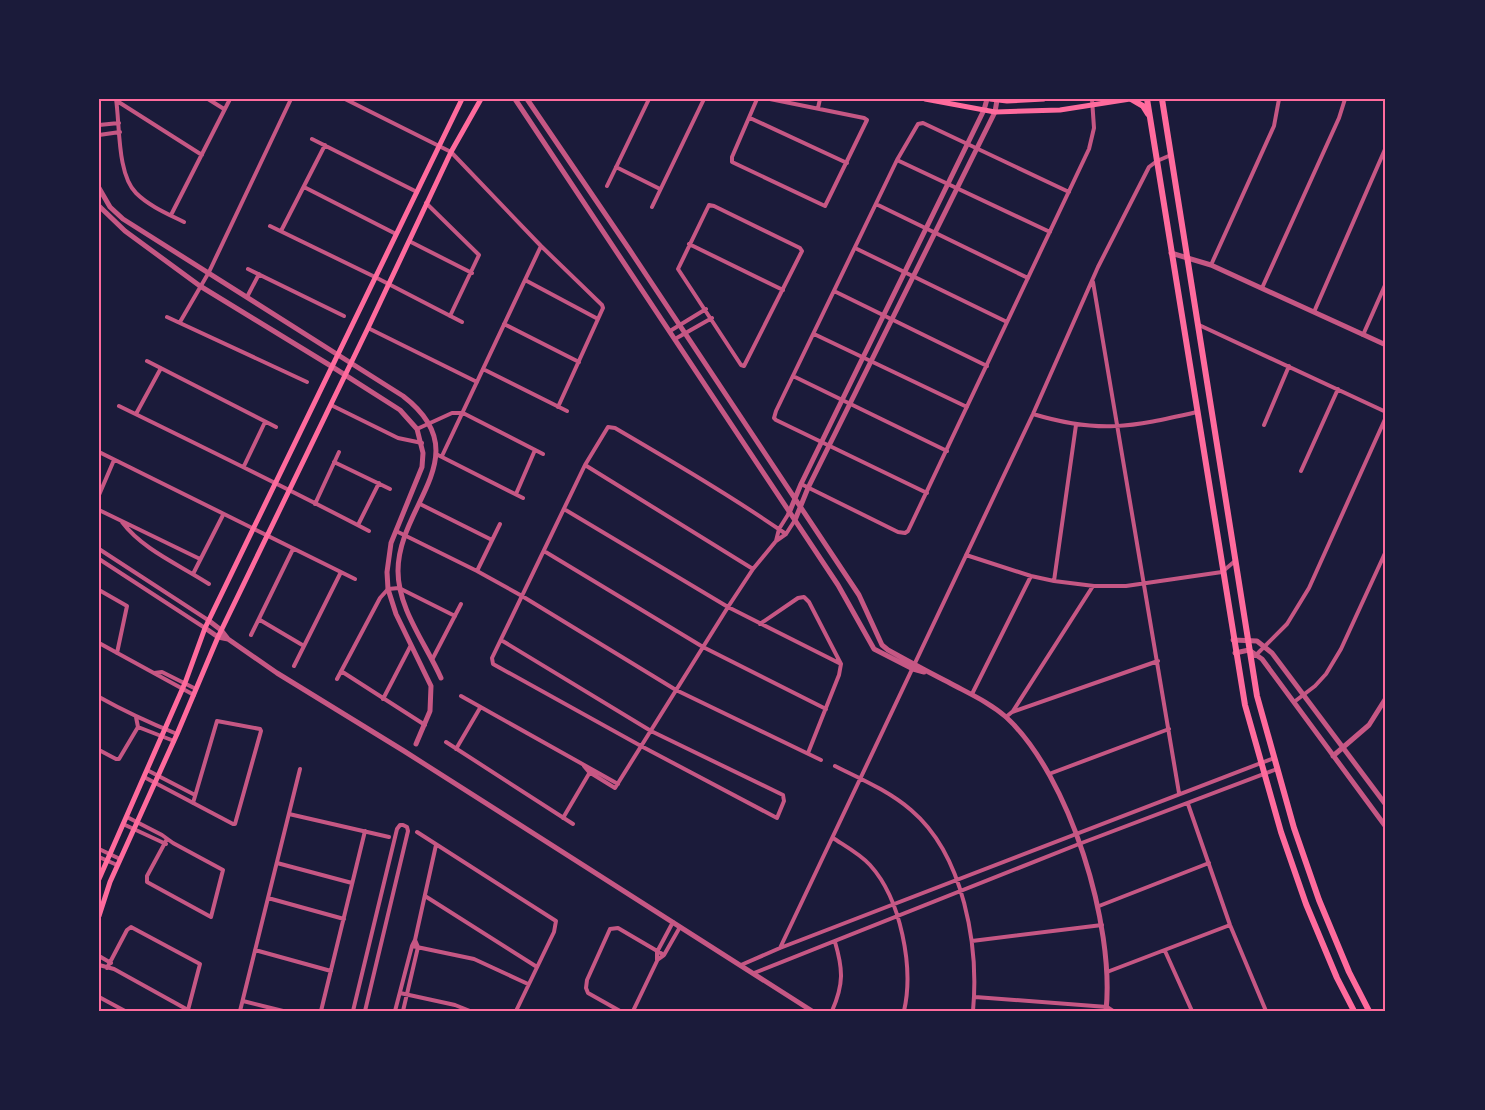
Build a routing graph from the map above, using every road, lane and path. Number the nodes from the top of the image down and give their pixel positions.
1 (208, 99) edge
2 (230, 99) edge
3 (291, 99) edge
4 (345, 99) edge
5 (461, 99) edge
6 (481, 99) edge
7 (515, 99) edge
8 (527, 99) edge
9 (649, 99) edge
10 (704, 99) edge
11 (757, 99) edge
12 (770, 99) edge
13 (812, 99) edge
14 (820, 99) edge
15 (925, 99) edge
16 (989, 99) edge
17 (1044, 99) edge
18 (1130, 99) edge
19 (1147, 99) edge
20 (1162, 99) edge
21 (1279, 99) edge
22 (1345, 99) edge
23 (116, 100) edge
24 (998, 100) edge
25 (1028, 100) edge
26 (1092, 102) edge
27 (810, 106) junction
28 (818, 108) junction
29 (224, 109) junction
30 (984, 110) junction
31 (995, 112) junction
32 (750, 118) junction
33 (1150, 119) junction
34 (119, 123) junction
35 (99, 124) edge
36 (120, 132) junction
37 (99, 135) edge
38 (312, 139) dead end
39 (967, 144) junction
40 (325, 145) junction
41 (440, 146) junction
42 (1386, 147) edge
43 (976, 148) junction
44 (451, 152) junction
45 (202, 155) junction
46 (1171, 155) junction
47 (897, 160) junction
48 (1157, 161) junction
49 (847, 164) junction
50 (616, 167) junction
51 (947, 184) junction
52 (607, 186) dead end
53 (304, 187) junction
54 (99, 188) edge
55 (956, 188) junction
56 (660, 189) junction
57 (417, 192) junction
58 (1069, 192) junction
59 (426, 202) junction
60 (876, 204) junction
61 (99, 206) edge
62 (652, 207) dead end
63 (171, 215) junction
64 (184, 222) dead end
65 (270, 226) dead end
66 (926, 228) junction
67 (281, 231) junction
68 (935, 232) junction
69 (1050, 232) junction
70 (396, 234) junction
71 (408, 240) junction
72 (689, 244) junction
73 (541, 246) junction
74 (855, 248) junction
75 (1171, 253) junction
76 (1187, 257) junction
77 (1211, 265) junction
78 (248, 269) dead end
79 (904, 272) junction
80 (208, 273) junction
81 (472, 273) junction
82 (259, 274) junction
83 (913, 276) junction
84 (375, 277) junction
85 (1028, 278) junction
86 (525, 280) junction
87 (1092, 280) junction
88 (388, 283) junction
89 (1386, 284) edge
90 (200, 286) junction
91 (1262, 288) junction
92 (783, 290) junction
93 (834, 291) junction
94 (247, 297) junction
95 (706, 309) junction
96 (1314, 312) junction
97 (883, 315) junction
98 (344, 316) dead end
99 (450, 316) junction
100 (167, 317) dead end
101 (712, 318) junction
102 (598, 319) junction
103 (892, 319) junction
104 (180, 322) junction
105 (462, 322) dead end
106 (1007, 322) junction
107 (504, 324) junction
108 (1197, 324) junction
109 (679, 325) junction
110 (368, 328) junction
111 (670, 330) junction
112 (685, 333) junction
113 (813, 334) junction
114 (1363, 334) junction
115 (675, 339) junction
116 (1386, 345) edge
117 (337, 354) junction
118 (863, 357) junction
119 (147, 361) dead end
120 (351, 362) junction
121 (579, 362) junction
122 (871, 362) junction
123 (331, 366) junction
124 (987, 366) junction
125 (1289, 366) junction
126 (161, 368) junction
127 (483, 369) junction
128 (344, 374) junction
129 (793, 376) junction
130 (307, 382) dead end
131 (477, 382) junction
132 (1338, 389) junction
133 (842, 400) junction
134 (330, 404) junction
135 (850, 404) junction
136 (119, 406) dead end
137 (558, 407) junction
138 (967, 407) junction
139 (567, 411) dead end
140 (1386, 411) edge
141 (1197, 412) junction
142 (463, 413) junction
143 (136, 414) junction
144 (1033, 414) junction
145 (1386, 417) edge
146 (265, 422) junction
147 (429, 424) junction
148 (1076, 425) junction
149 (1264, 425) dead end
150 (276, 427) dead end
151 (1118, 428) junction
152 (417, 429) junction
153 (821, 442) junction
154 (422, 443) junction
155 (829, 446) junction
156 (536, 450) junction
157 (947, 451) junction
158 (99, 452) edge
159 (339, 452) dead end
160 (543, 454) dead end
161 (439, 455) junction
162 (114, 460) junction
163 (334, 462) junction
164 (585, 465) junction
165 (244, 466) junction
166 (1301, 471) dead end
167 (272, 482) junction
168 (379, 483) junction
169 (801, 484) junction
170 (808, 488) junction
171 (390, 489) dead end
172 (287, 490) junction
173 (927, 493) junction
174 (516, 494) junction
175 (99, 495) edge
176 (524, 498) dead end
177 (796, 499) junction
178 (315, 504) junction
179 (420, 504) junction
180 (801, 506) junction
181 (564, 508) junction
182 (99, 510) edge
183 (789, 513) junction
184 (223, 515) junction
185 (795, 520) junction
186 (121, 522) junction
187 (500, 524) dead end
188 (358, 525) junction
189 (779, 529) junction
190 (252, 530) junction
191 (369, 531) dead end
192 (395, 531) junction
193 (786, 534) junction
194 (265, 536) junction
195 (405, 536) junction
196 (492, 540) junction
197 (776, 541) junction
198 (99, 549) edge
199 (293, 549) junction
200 (544, 551) junction
201 (1386, 551) edge
202 (966, 555) junction
203 (99, 559) edge
204 (200, 559) junction
205 (1235, 561) junction
206 (753, 569) junction
207 (477, 571) junction
208 (341, 572) junction
209 (1222, 572) junction
210 (193, 574) junction
211 (1031, 576) junction
212 (356, 579) dead end
213 (1054, 581) junction
214 (1145, 583) junction
215 (209, 584) dead end
216 (1094, 586) junction
217 (399, 588) junction
218 (388, 589) junction
219 (99, 590) edge
220 (522, 596) junction
221 (461, 604) dead end
222 (728, 606) junction
223 (455, 616) junction
224 (208, 620) junction
225 (260, 620) junction
226 (760, 624) junction
227 (205, 628) junction
228 (221, 630) junction
229 (251, 635) dead end
230 (218, 636) junction
231 (228, 639) junction
232 (1247, 639) junction
233 (501, 640) junction
234 (1233, 640) junction
235 (99, 643) edge
236 (304, 645) junction
237 (1265, 646) junction
238 (411, 647) junction
239 (703, 647) junction
240 (1249, 650) junction
241 (117, 653) junction
242 (1235, 653) junction
243 (1257, 654) junction
244 (433, 658) junction
245 (1250, 660) junction
246 (1158, 661) junction
247 (841, 664) junction
248 (294, 666) dead end
249 (915, 667) junction
250 (341, 671) junction
251 (441, 678) dead end
252 (337, 679) dead end
253 (184, 686) junction
254 (196, 688) junction
255 (676, 690) junction
256 (972, 694) junction
257 (194, 695) junction
258 (461, 696) dead end
259 (1303, 696) junction
260 (99, 697) edge
261 (1386, 698) edge
262 (383, 699) junction
263 (1294, 703) junction
264 (480, 708) junction
265 (826, 709) junction
266 (1012, 712) junction
267 (136, 717) junction
268 (1006, 717) junction
269 (425, 726) junction
270 (138, 727) junction
271 (165, 729) junction
272 (1169, 729) junction
273 (651, 730) junction
274 (177, 734) junction
275 (162, 736) junction
276 (174, 741) junction
277 (446, 742) dead end
278 (417, 744) dead end
279 (641, 746) junction
280 (456, 749) junction
281 (1344, 749) junction
282 (99, 750) edge
283 (808, 753) junction
284 (1333, 756) junction
285 (1274, 758) junction
286 (821, 760) dead end
287 (1260, 762) junction
288 (835, 766) dead end
289 (300, 769) dead end
290 (1277, 769) junction
291 (147, 770) junction
292 (591, 770) junction
293 (1049, 774) junction
294 (1264, 774) junction
295 (158, 776) junction
296 (144, 777) junction
297 (861, 779) junction
298 (155, 783) junction
299 (618, 784) junction
300 (1179, 793) junction
301 (195, 795) junction
302 (193, 803) junction
303 (99, 804) edge
304 (1188, 804) junction
305 (1386, 805) edge
306 (99, 810) edge
307 (1375, 812) junction
308 (288, 814) junction
309 (127, 817) junction
310 (563, 818) junction
311 (137, 822) junction
312 (123, 824) junction
313 (573, 824) dead end
314 (1386, 827) edge
315 (134, 829) junction
316 (365, 831) junction
317 (417, 832) dead end
318 (1076, 834) junction
319 (389, 837) dead end
320 (833, 838) junction
321 (167, 839) junction
322 (173, 843) junction
323 (165, 844) junction
324 (1079, 844) junction
325 (436, 845) junction
326 (99, 849) edge
327 (99, 857) edge
328 (108, 857) junction
329 (119, 862) junction
330 (277, 863) junction
331 (1209, 863) junction
332 (99, 879) edge
333 (956, 881) junction
334 (352, 883) junction
335 (960, 892) junction
336 (425, 896) junction
337 (268, 898) junction
338 (893, 906) junction
339 (1099, 906) junction
340 (100, 910) edge
341 (897, 916) junction
342 (344, 919) junction
343 (673, 922) junction
344 (1230, 924) junction
345 (1102, 925) junction
346 (680, 927) junction
347 (415, 940) junction
348 (972, 941) junction
349 (835, 942) junction
350 (412, 946) junction
351 (418, 947) junction
352 (780, 948) junction
353 (255, 950) junction
354 (1165, 951) junction
355 (657, 952) junction
356 (664, 955) junction
357 (99, 956) edge
358 (110, 961) junction
359 (657, 961) junction
360 (99, 964) edge
361 (741, 965) junction
362 (537, 967) junction
363 (107, 968) junction
364 (114, 969) junction
365 (331, 970) junction
366 (1107, 972) junction
367 (754, 973) junction
368 (528, 984) junction
369 (400, 993) junction
370 (407, 994) junction
371 (975, 996) junction
372 (99, 997) edge
373 (243, 1001) junction
374 (1107, 1009) edge
375 (124, 1011) edge
376 (240, 1011) edge
377 (283, 1011) edge
378 (321, 1011) edge
379 (353, 1011) edge
380 (365, 1011) edge
381 (395, 1011) edge
382 (403, 1011) edge
383 (471, 1011) edge
384 (516, 1011) edge
385 (620, 1011) edge
386 (633, 1011) edge
387 (812, 1011) edge
388 (832, 1011) edge
389 (904, 1011) edge
390 (973, 1011) edge
391 (1113, 1011) edge
392 (1192, 1011) edge
393 (1266, 1011) edge
394 (1354, 1011) edge
395 (1369, 1011) edge

1 - 29 street
2 - 29 street
3 - 80 street
4 - 41 street
5 - 41 main road
6 - 44 main road
7 - 111 street
8 - 109 street
9 - 50 street
10 - 56 street
11 - 32 street
12 - 27 street
13 - 27 street
14 - 28 street
15 - 30 main road
16 - 24 main road
16 - 30 street
17 - 25 main road
18 - 26 main road
18 - 33 main road
19 - 33 main road
20 - 46 main road
21 - 77 street
22 - 91 street
23 - 34 street
23 - 45 street
24 - 25 main road
24 - 31 street
26 - 31 main road
26 - 58 street
27 - 28 street
28 - 49 street
29 - 45 street
30 - 31 main road
30 - 39 street
31 - 43 street
32 - 49 street
32 - 49 street
33 - 48 main road
34 - 35 street
34 - 36 street
36 - 37 street
36 - 63 street
38 - 40 street
39 - 43 street
39 - 47 street
39 - 51 street
40 - 53 street
40 - 57 street
41 - 44 street
41 - 57 main road
42 - 96 street
43 - 55 street
43 - 58 street
44 - 59 main road
44 - 73 street
45 - 63 street
46 - 48 street
46 - 76 main road
47 - 51 street
47 - 60 street
48 - 75 main road
48 - 87 street
50 - 52 street
50 - 56 street
51 - 55 street
51 - 66 street
53 - 67 street
53 - 70 street
54 - 80 street
55 - 68 street
55 - 69 street
56 - 62 street
57 - 70 main road
58 - 69 street
59 - 71 main road
59 - 81 street
60 - 66 street
60 - 74 street
61 - 90 street
63 - 64 street
65 - 67 street
66 - 68 street
66 - 79 street
67 - 84 street
68 - 83 street
68 - 85 street
69 - 85 street
70 - 84 main road
71 - 81 street
71 - 88 main road
72 - 92 street
72 - 92 street
72 - 95 street
73 - 86 street
73 - 102 street
74 - 79 street
74 - 93 street
75 - 76 street
75 - 141 main road
76 - 77 street
76 - 108 main road
77 - 91 street
78 - 82 street
79 - 83 street
79 - 97 street
80 - 90 street
80 - 94 street
81 - 99 street
82 - 94 street
82 - 98 street
83 - 103 street
83 - 106 street
84 - 88 street
84 - 117 main road
85 - 106 street
86 - 102 street
86 - 107 street
87 - 144 street
87 - 151 street
88 - 99 street
88 - 110 main road
89 - 114 street
90 - 104 street
90 - 123 street
91 - 96 street
92 - 101 street
93 - 97 street
93 - 113 street
94 - 117 street
95 - 101 street
95 - 109 street
96 - 114 street
97 - 103 street
97 - 118 street
99 - 105 street
100 - 104 street
101 - 112 street
102 - 121 street
103 - 122 street
103 - 124 street
104 - 130 street
106 - 124 street
107 - 121 street
107 - 127 street
108 - 125 street
108 - 205 main road
109 - 111 street
109 - 112 street
110 - 120 main road
110 - 131 street
111 - 115 street
112 - 115 street
112 - 177 street
113 - 118 street
113 - 129 street
114 - 116 street
115 - 183 street
117 - 120 street
117 - 123 main road
118 - 122 street
118 - 133 street
119 - 126 street
120 - 128 main road
120 - 147 street
121 - 137 street
122 - 135 street
122 - 138 street
123 - 128 street
123 - 167 main road
124 - 138 street
125 - 132 street
125 - 149 street
126 - 143 street
126 - 146 street
127 - 131 street
127 - 137 street
128 - 134 main road
128 - 152 street
129 - 133 street
129 - 153 street
131 - 142 street
132 - 140 street
132 - 166 street
133 - 135 street
133 - 153 street
134 - 154 street
134 - 172 main road
135 - 155 street
135 - 157 street
136 - 143 street
137 - 139 street
138 - 157 street
141 - 151 street
141 - 209 main road
142 - 147 street
142 - 156 street
142 - 161 street
143 - 165 street
144 - 148 street
144 - 202 street
145 - 237 street
146 - 150 street
146 - 165 street
147 - 152 street
147 - 161 street
148 - 151 street
148 - 213 street
151 - 214 street
152 - 154 street
153 - 155 street
153 - 169 street
154 - 192 street
155 - 170 street
155 - 173 street
156 - 160 street
156 - 174 street
157 - 173 street
158 - 162 street
159 - 163 street
161 - 174 street
161 - 179 street
162 - 175 street
162 - 184 street
163 - 168 street
163 - 178 street
164 - 181 street
164 - 189 street
164 - 206 street
165 - 167 street
167 - 172 street
167 - 190 main road
168 - 171 street
168 - 188 street
169 - 170 street
169 - 177 street
170 - 173 street
170 - 180 street
172 - 178 street
172 - 194 main road
174 - 176 street
177 - 180 street
177 - 183 street
178 - 188 street
179 - 195 street
179 - 196 street
180 - 185 street
180 - 249 street
181 - 200 street
181 - 222 street
182 - 186 street
183 - 185 street
183 - 189 street
184 - 190 street
184 - 204 street
185 - 193 street
185 - 249 street
186 - 204 street
186 - 210 street
187 - 196 street
188 - 191 street
189 - 193 street
189 - 197 street
190 - 194 street
190 - 224 main road
192 - 195 street
192 - 218 street
193 - 197 street
194 - 199 street
194 - 228 main road
195 - 207 street
195 - 217 street
196 - 207 street
197 - 206 street
198 - 224 street
199 - 208 street
199 - 225 street
200 - 220 street
200 - 239 street
201 - 259 street
202 - 211 street
202 - 249 street
203 - 227 street
204 - 210 street
205 - 209 street
205 - 232 main road
206 - 222 street
207 - 220 street
208 - 212 street
208 - 236 street
209 - 214 street
209 - 234 main road
210 - 215 street
211 - 213 street
211 - 256 street
213 - 216 street
214 - 216 street
214 - 246 street
216 - 266 street
217 - 218 street
217 - 223 street
217 - 244 street
218 - 238 street
218 - 250 street
219 - 241 street
220 - 233 street
220 - 255 street
221 - 223 street
222 - 226 street
222 - 239 street
223 - 244 street
224 - 227 main road
224 - 228 street
225 - 229 street
225 - 236 street
226 - 247 street
226 - 247 street
227 - 230 street
227 - 253 main road
228 - 230 main road
228 - 231 street
230 - 231 street
230 - 254 main road
231 - 343 street
232 - 234 street
232 - 237 street
232 - 240 main road
233 - 273 street
233 - 279 street
234 - 242 main road
235 - 241 street
236 - 248 street
237 - 243 street
237 - 259 street
238 - 262 street
238 - 269 street
239 - 255 street
239 - 265 street
240 - 242 street
240 - 243 street
240 - 245 main road
241 - 253 street
242 - 287 main road
243 - 245 street
243 - 263 street
244 - 251 street
245 - 285 main road
246 - 266 street
246 - 272 street
247 - 265 street
249 - 256 street
249 - 297 street
250 - 252 street
250 - 262 street
253 - 254 street
253 - 257 street
253 - 271 main road
254 - 257 main road
255 - 273 street
255 - 283 street
256 - 268 street
257 - 274 main road
258 - 264 street
259 - 263 street
259 - 281 street
260 - 267 street
261 - 281 street
262 - 269 street
263 - 284 street
264 - 280 street
264 - 292 street
265 - 283 street
266 - 268 street
267 - 270 street
267 - 271 street
268 - 293 street
269 - 278 street
270 - 275 street
270 - 282 street
271 - 274 street
271 - 275 main road
272 - 293 street
272 - 300 street
273 - 279 street
273 - 279 street
274 - 276 main road
275 - 276 street
275 - 291 main road
276 - 295 main road
277 - 280 street
279 - 299 street
280 - 310 street
281 - 284 street
281 - 305 street
283 - 286 street
284 - 307 street
285 - 287 street
285 - 290 main road
287 - 294 main road
287 - 300 street
288 - 297 street
289 - 308 street
290 - 294 street
290 - 395 main road
291 - 295 street
291 - 296 main road
292 - 299 street
292 - 299 street
292 - 310 street
293 - 318 street
294 - 304 street
294 - 394 main road
295 - 298 main road
295 - 301 street
296 - 298 street
296 - 309 main road
297 - 320 street
297 - 333 street
298 - 302 street
298 - 311 main road
300 - 318 street
301 - 302 street
301 - 302 street
303 - 306 street
304 - 324 street
304 - 331 street
305 - 307 street
307 - 314 street
308 - 316 street
308 - 330 street
309 - 311 street
309 - 312 main road
310 - 313 street
311 - 315 main road
311 - 321 street
312 - 315 street
312 - 328 main road
315 - 323 street
315 - 329 main road
316 - 319 street
316 - 334 street
317 - 325 street
318 - 324 street
318 - 333 street
320 - 338 street
320 - 352 street
321 - 322 street
321 - 323 street
322 - 323 street
322 - 323 street
324 - 335 street
324 - 339 street
325 - 336 street
325 - 362 street
326 - 328 street
327 - 328 street
328 - 329 street
328 - 332 main road
329 - 340 main road
330 - 334 street
330 - 337 street
331 - 339 street
331 - 344 street
333 - 335 street
333 - 338 street
334 - 342 street
335 - 341 street
335 - 348 street
336 - 347 street
336 - 362 street
337 - 342 street
337 - 353 street
338 - 341 street
338 - 352 street
339 - 345 street
341 - 349 street
341 - 389 street
342 - 365 street
343 - 346 street
343 - 355 street
344 - 354 street
344 - 393 street
345 - 348 street
345 - 366 street
346 - 356 street
346 - 361 street
347 - 350 street
347 - 351 street
348 - 371 street
349 - 367 street
349 - 388 street
350 - 351 street
350 - 369 street
351 - 368 street
351 - 370 street
352 - 361 street
353 - 365 street
353 - 373 street
354 - 366 street
354 - 392 street
355 - 356 street
355 - 359 street
355 - 385 street
356 - 359 street
357 - 358 street
358 - 363 street
358 - 364 street
358 - 364 street
359 - 386 street
360 - 363 street
361 - 367 street
362 - 368 street
363 - 364 street
365 - 378 street
366 - 374 street
367 - 387 street
368 - 384 street
369 - 370 street
369 - 381 street
370 - 382 street
370 - 383 street
371 - 374 street
371 - 390 street
372 - 375 street
373 - 376 street
373 - 377 street
374 - 391 street
379 - 380 street

